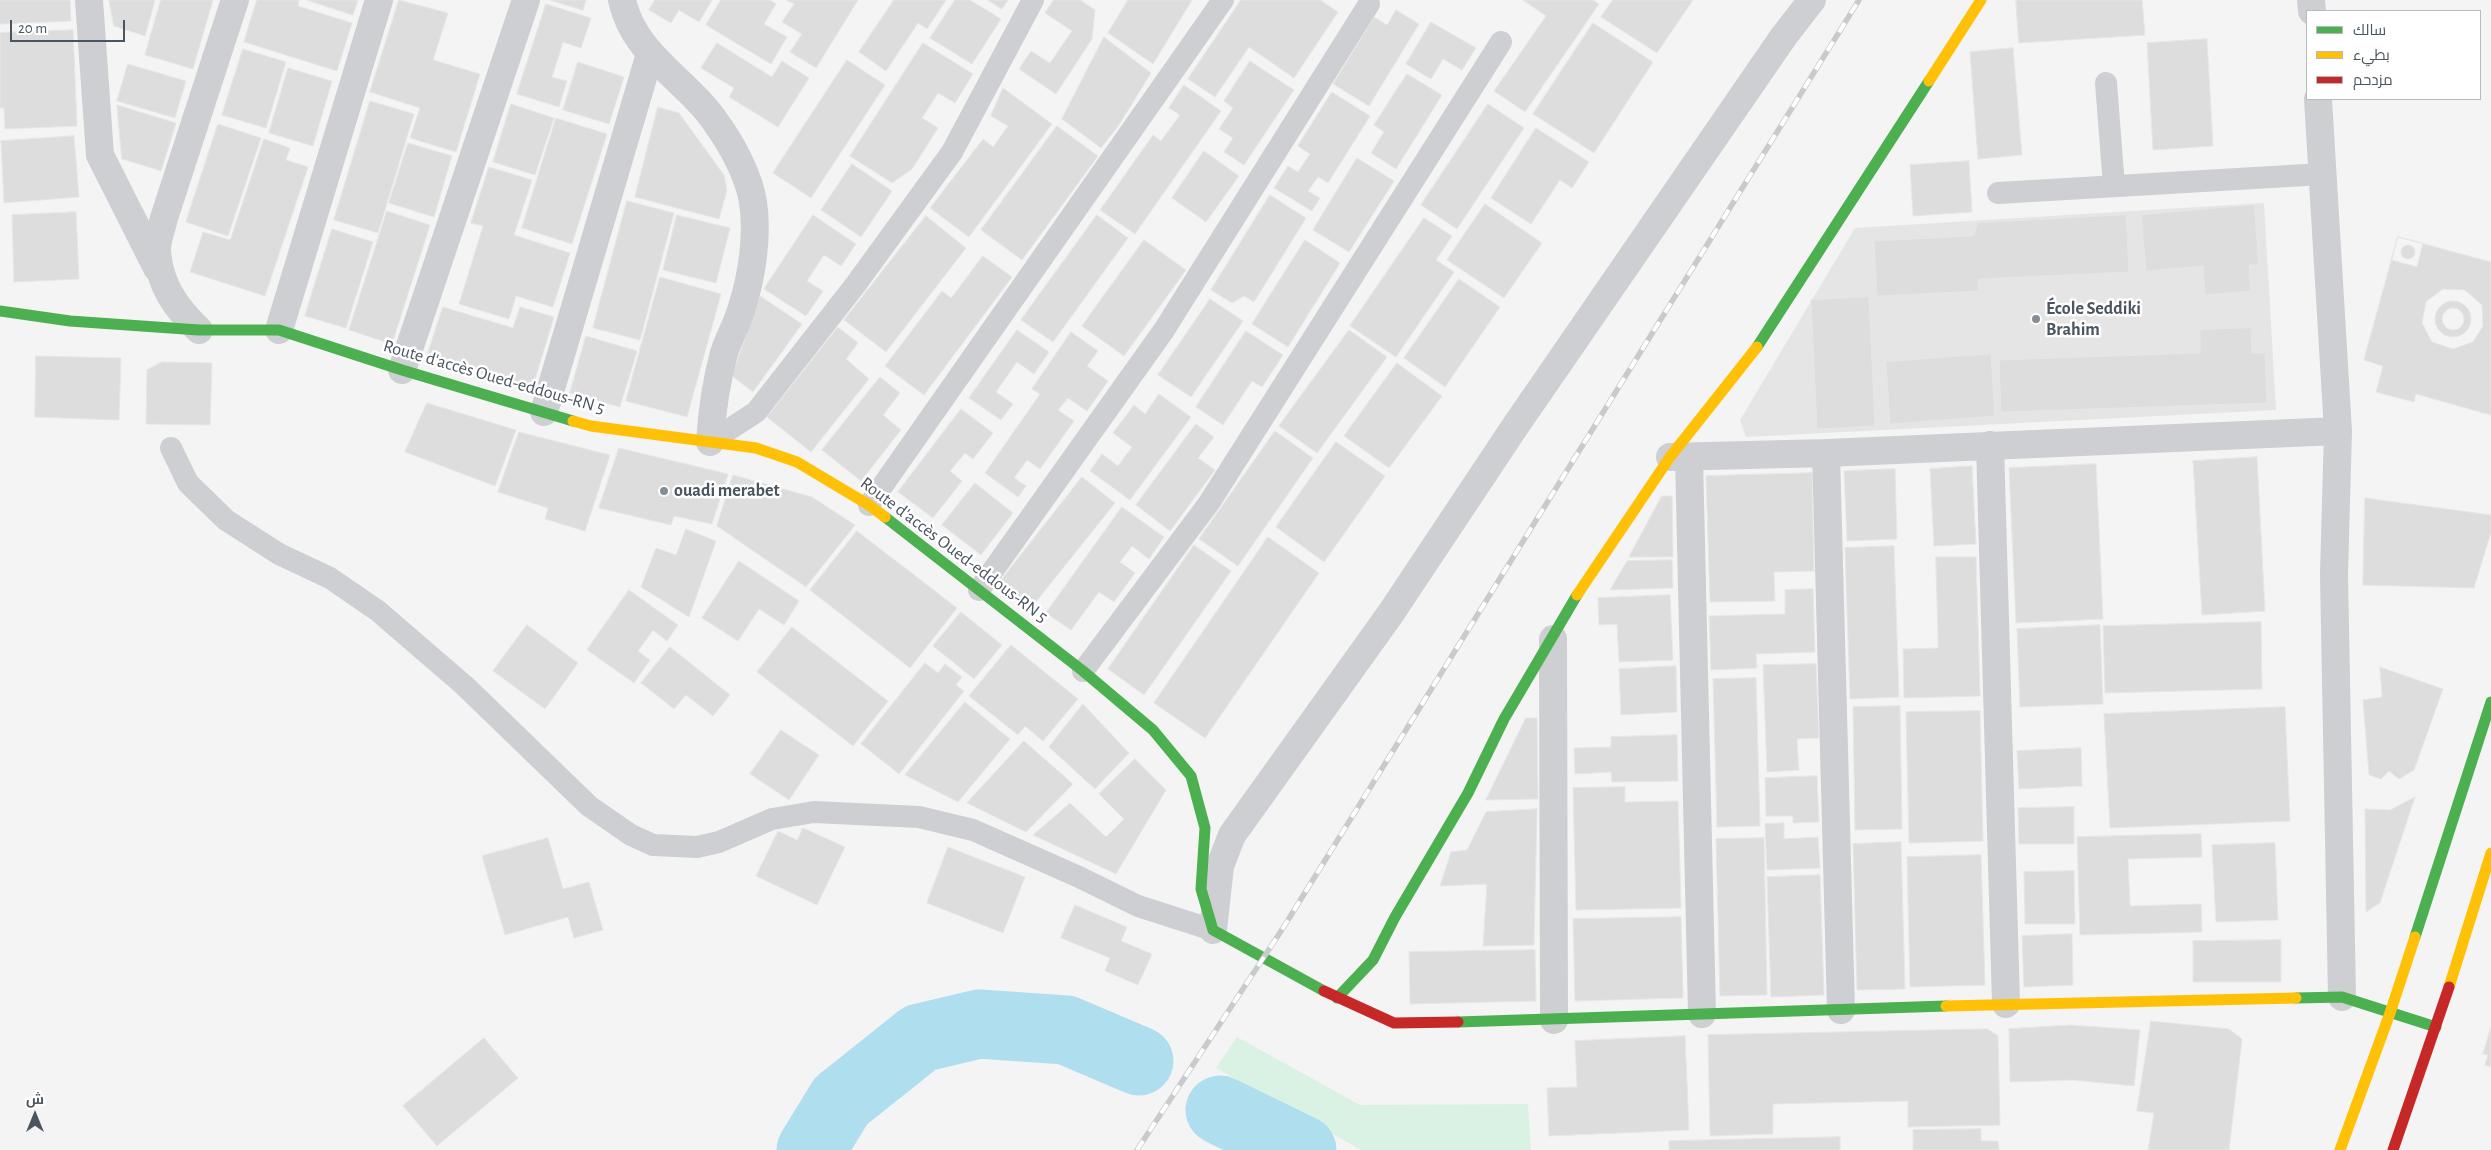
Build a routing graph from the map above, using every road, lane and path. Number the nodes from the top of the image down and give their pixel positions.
1 (89, 0) edge
2 (235, 0) edge
3 (379, 0) edge
4 (526, 0) edge
5 (622, 0) edge
6 (1033, 0) edge
7 (1223, 0) edge
8 (1812, 0) edge
9 (1981, 0) edge
10 (1369, 4) dead end
11 (1501, 42) dead end
12 (650, 54) junction
13 (2106, 83) dead end
14 (2318, 100) edge
15 (2323, 174) junction
16 (2114, 186) junction
17 (1998, 193) dead end
18 (164, 282) junction
19 (0, 310) edge
20 (199, 330) junction
21 (279, 330) junction
22 (402, 370) junction
23 (544, 412) junction
24 (2338, 431) junction
25 (710, 442) junction
26 (1990, 445) junction
27 (171, 448) dead end
28 (1826, 453) junction
29 (1679, 457) junction
30 (869, 505) junction
31 (979, 590) junction
32 (1553, 639) junction
33 (1083, 671) junction
34 (2491, 702) edge
35 (2491, 853) edge
36 (1213, 930) junction
37 (1337, 998) junction
38 (2342, 998) junction
39 (2006, 1004) junction
40 (1841, 1010) junction
41 (2390, 1013) junction
42 (1702, 1014) junction
43 (1554, 1020) junction
44 (2436, 1027) junction
45 (2340, 1150) edge
46 (2393, 1150) edge

1 - 18 street
2 - 18 street
3 - 21 street
4 - 22 street
5 - 12 street
6 - 25 lane
7 - 30 lane
8 - 36 street
9 - 29 main road
10 - 31 lane
11 - 33 lane
12 - 23 street
12 - 25 street
13 - 16 lane
14 - 15 street
15 - 16 lane
15 - 24 street
16 - 17 lane
18 - 20 street
19 - 20 main road, Route d'accès Oued-eddous-RN 5
20 - 21 main road, Route d'accès Oued-eddous-RN 5
21 - 22 main road, Route d'accès Oued-eddous-RN 5
22 - 23 main road, Route d'accès Oued-eddous-RN 5
23 - 25 main road, Route d'accès Oued-eddous-RN 5
24 - 26 street
24 - 38 street
25 - 30 main road, Route d'accès Oued-eddous-RN 5
26 - 28 street
26 - 39 street
27 - 36 lane
28 - 29 street
28 - 40 street
29 - 32 main road
29 - 42 street
30 - 31 main road, Route d'accès Oued-eddous-RN 5
31 - 33 main road, Route d'accès Oued-eddous-RN 5
32 - 37 main road
32 - 43 street
33 - 36 main road, Route d'accès Oued-eddous-RN 5
34 - 41 main road
35 - 44 main road
36 - 37 main road
37 - 43 main road
38 - 39 main road
38 - 41 main road
39 - 40 main road
40 - 42 main road
41 - 44 main road
41 - 45 main road
42 - 43 main road
44 - 46 main road

